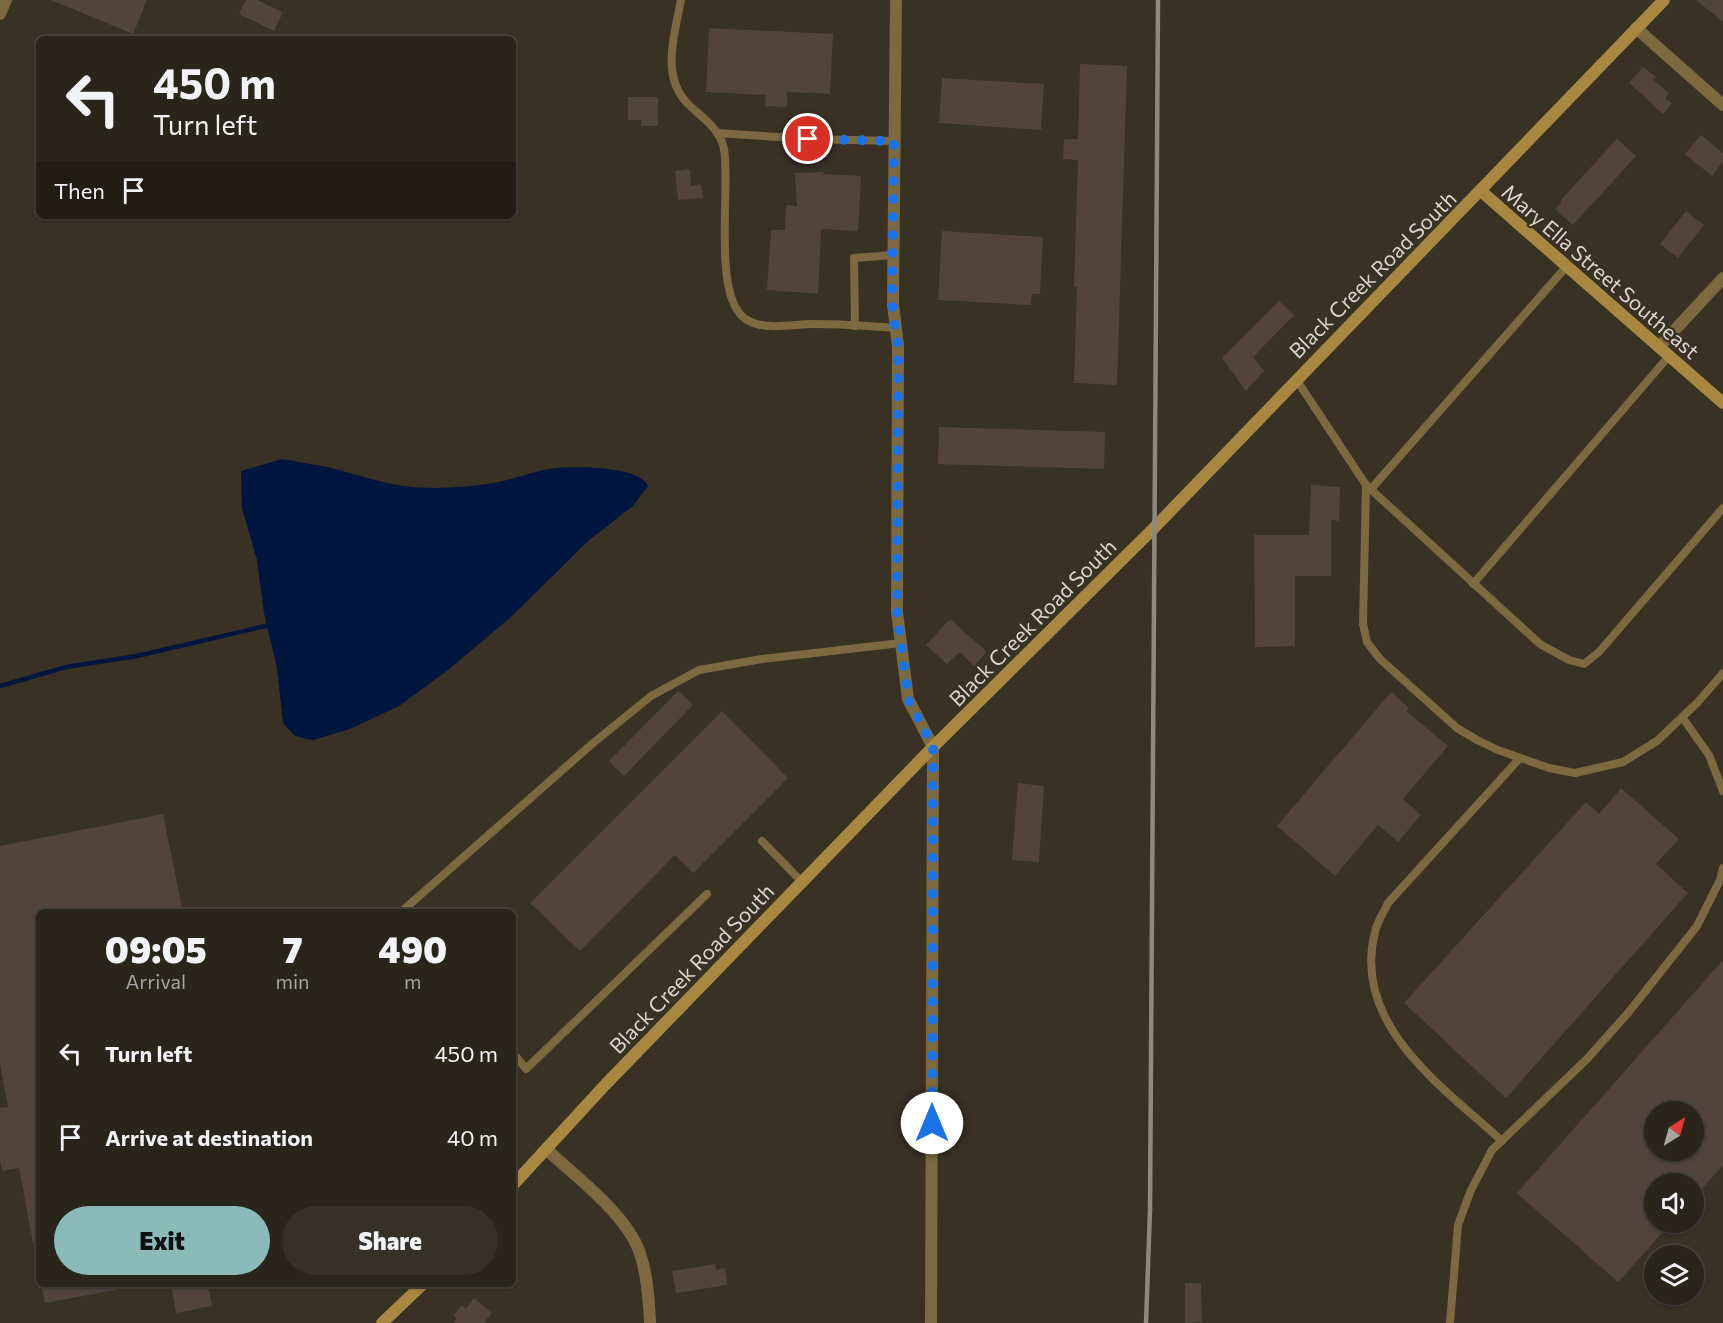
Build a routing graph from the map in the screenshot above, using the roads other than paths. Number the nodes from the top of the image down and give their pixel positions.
1 (6, 0) edge
2 (681, 0) edge
3 (896, 0) edge
4 (1664, 0) edge
5 (0, 14) edge
6 (1636, 28) junction
7 (1723, 105) edge
8 (717, 133) junction
9 (894, 141) junction
10 (1481, 191) junction
11 (893, 255) junction
12 (1567, 266) junction
13 (1723, 278) edge
14 (855, 326) junction
15 (896, 328) junction
16 (1659, 347) junction
17 (1669, 356) junction
18 (1296, 379) junction
19 (1723, 403) edge
20 (1369, 487) junction
21 (1723, 508) edge
22 (1473, 584) junction
23 (901, 644) junction
24 (1723, 674) edge
25 (1682, 717) junction
26 (933, 747) junction
27 (1520, 758) junction
28 (1723, 791) edge
29 (762, 841) dead end
30 (1723, 868) edge
31 (802, 882) junction
32 (707, 894) dead end
33 (405, 909) edge
34 (516, 1056) edge
35 (1502, 1140) junction
36 (546, 1149) junction
37 (516, 1182) edge
38 (420, 1287) edge
39 (382, 1323) edge
40 (650, 1323) edge
41 (932, 1323) edge
42 (1450, 1323) edge

1 - 5 street
2 - 8 lane
3 - 9 street
4 - 6 street, Black Creek Road South
6 - 7 street
6 - 10 street, Black Creek Road South
8 - 9 lane
8 - 14 lane
9 - 11 street
10 - 12 street, Mary Ella Street Southeast
10 - 18 street, Black Creek Road South
11 - 14 lane
11 - 15 street
12 - 16 street, Mary Ella Street Southeast
12 - 20 lane
13 - 16 street
14 - 15 lane
15 - 23 street
16 - 17 street, Mary Ella Street Southeast
17 - 19 street, Mary Ella Street Southeast
17 - 22 lane
18 - 20 lane
18 - 26 street, Black Creek Road South
20 - 22 lane
20 - 27 lane
21 - 22 lane
23 - 26 street
23 - 33 lane
24 - 25 lane
25 - 27 lane
25 - 28 lane
26 - 31 street, Black Creek Road South
26 - 41 street
27 - 35 lane
29 - 31 lane
30 - 35 lane
31 - 36 street, Black Creek Road South
32 - 34 lane
35 - 42 lane
36 - 37 street, Black Creek Road South
36 - 40 street
38 - 39 street

